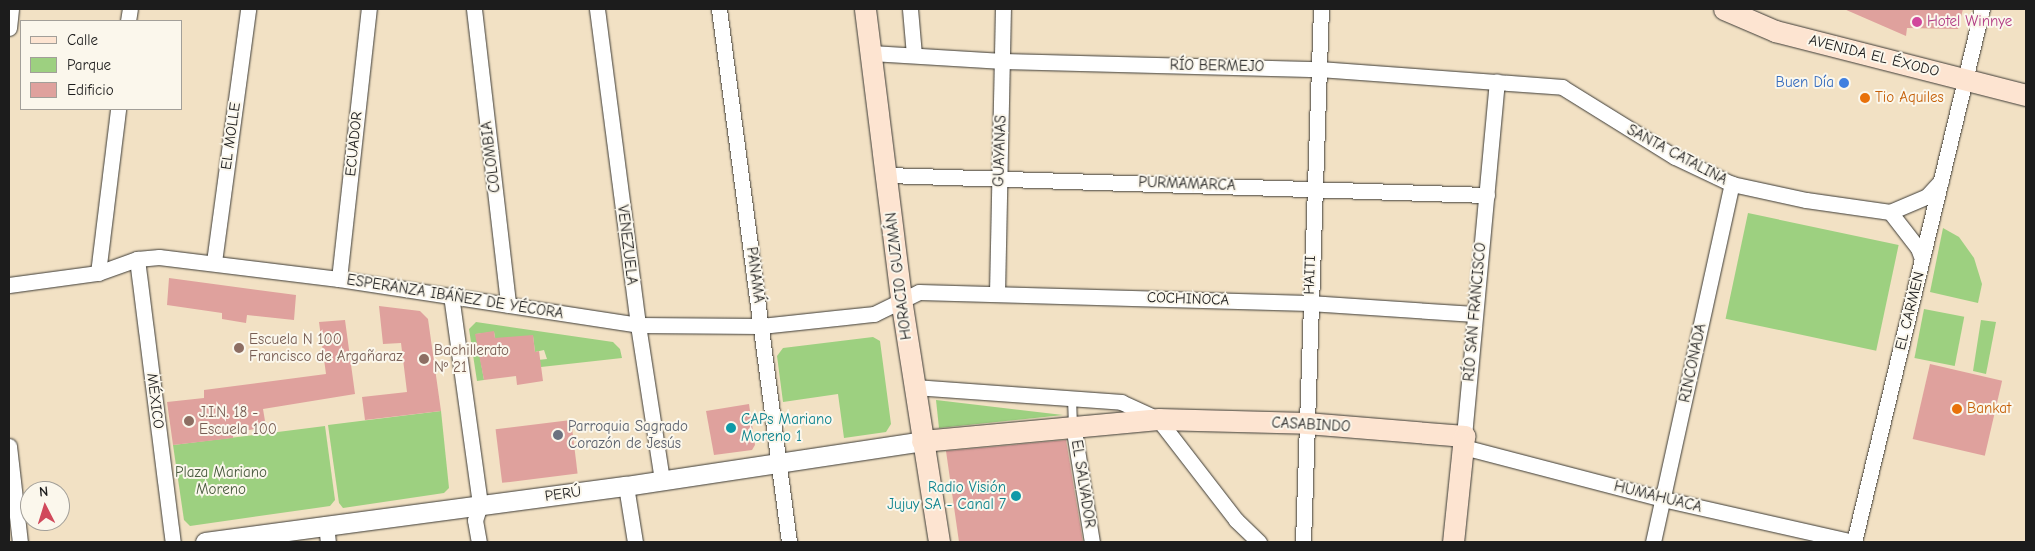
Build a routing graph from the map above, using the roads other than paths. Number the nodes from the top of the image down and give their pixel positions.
1 (11, 9) edge
2 (248, 9) edge
3 (369, 9) edge
4 (474, 9) edge
5 (597, 9) edge
6 (719, 9) edge
7 (865, 9) edge
8 (910, 9) edge
9 (1003, 9) edge
10 (1321, 9) edge
11 (1724, 9) edge
12 (1982, 9) edge
13 (9, 28) edge
14 (871, 53) junction
15 (914, 55) junction
16 (1003, 61) junction
17 (1319, 69) junction
18 (1963, 79) junction
19 (1497, 82) junction
20 (1562, 87) joint
21 (2026, 95) edge
22 (118, 110) edge
23 (887, 176) junction
24 (998, 179) junction
25 (1942, 181) junction
26 (1732, 184) junction
27 (1312, 188) junction
28 (1487, 196) junction
29 (1890, 212) junction
30 (137, 259) junction
31 (1922, 259) junction
32 (214, 262) junction
33 (98, 273) junction
34 (339, 279) junction
35 (9, 285) edge
36 (997, 293) junction
37 (451, 295) junction
38 (901, 299) junction
39 (1309, 303) junction
40 (508, 305) junction
41 (1475, 314) junction
42 (638, 325) junction
43 (762, 326) junction
44 (914, 388) junction
45 (1072, 398) junction
46 (1158, 418) junction
47 (1306, 423) junction
48 (1074, 425) junction
49 (922, 441) junction
50 (1463, 442) junction
51 (9, 446) edge
52 (778, 463) junction
53 (662, 480) junction
54 (626, 486) junction
55 (1663, 499) junction
56 (480, 505) junction
57 (327, 533) edge
58 (20, 542) edge
59 (173, 542) edge
60 (205, 542) edge
61 (479, 542) edge
62 (635, 542) edge
63 (789, 542) edge
64 (939, 542) edge
65 (1092, 542) edge
66 (1259, 542) edge
67 (1302, 542) edge
68 (1452, 542) edge
69 (1653, 542) edge
70 (1854, 542) edge

1 - 13 street
2 - 32 street, EL MOLLE
3 - 34 street, ECUADOR
4 - 40 street, COLOMBIA
5 - 42 street, VENEZUELA
6 - 43 street, PANAMÁ
7 - 14 main road, HORACIO GUZMÁN
8 - 15 street
9 - 16 street, GUAYANAS
10 - 17 street, HAITI
11 - 18 main road, AVENIDA EL ÉXODO
12 - 18 street, EL CARMEN
14 - 15 street, RÍO BERMEJO
14 - 23 main road, HORACIO GUZMÁN
15 - 16 street, RÍO BERMEJO
16 - 17 street, RÍO BERMEJO
16 - 24 street, GUAYANAS
17 - 19 street, RÍO BERMEJO
17 - 27 street, HAITI
18 - 21 main road, AVENIDA EL ÉXODO
18 - 25 street, EL CARMEN
19 - 20 street, RÍO BERMEJO
19 - 28 street, RÍO SAN FRANCISCO
20 - 26 street, SANTA CATALINA
22 - 33 street
23 - 24 street, PURMAMARCA
23 - 38 main road, HORACIO GUZMÁN
24 - 27 street, PURMAMARCA
24 - 36 street, GUAYANAS
25 - 29 street
25 - 31 street, EL CARMEN
26 - 29 street, SANTA CATALINA
26 - 55 street, RINCONADA
27 - 28 street, PURMAMARCA
27 - 39 street, HAITI
28 - 41 street, RÍO SAN FRANCISCO
29 - 31 street
30 - 32 street, ESPERANZA IBÁÑEZ DE YÉCORA
30 - 33 street, ESPERANZA IBÁÑEZ DE YÉCORA
30 - 59 street, MÉXICO
31 - 70 street, EL CARMEN
32 - 34 street, ESPERANZA IBÁÑEZ DE YÉCORA
33 - 35 street, ESPERANZA IBÁÑEZ DE YÉCORA
34 - 37 street, ESPERANZA IBÁÑEZ DE YÉCORA
36 - 38 street, COCHINOCA
36 - 39 street, COCHINOCA
37 - 40 street, ESPERANZA IBÁÑEZ DE YÉCORA
37 - 56 street
38 - 43 street, ESPERANZA IBÁÑEZ DE YÉCORA
38 - 44 main road, HORACIO GUZMÁN
39 - 41 street, COCHINOCA
39 - 47 street, HAITI
40 - 42 street, ESPERANZA IBÁÑEZ DE YÉCORA
41 - 50 street, RÍO SAN FRANCISCO
42 - 43 street, ESPERANZA IBÁÑEZ DE YÉCORA
42 - 53 street, VENEZUELA
43 - 52 street, PANAMÁ
44 - 45 street, CASABINDO
44 - 49 main road, HORACIO GUZMÁN
45 - 46 street, CASABINDO
45 - 48 lane
46 - 47 main road, CASABINDO
46 - 48 main road, CASABINDO
46 - 66 street
47 - 50 main road, CASABINDO
47 - 67 street, HAITI
48 - 49 main road, CASABINDO
48 - 65 street, EL SALVADOR
49 - 52 street, PERÚ
49 - 64 main road, HORACIO GUZMÁN
50 - 55 street, HUMAHUACA
50 - 68 main road, RÍO SAN FRANCISCO
51 - 58 street
52 - 53 street, PERÚ
52 - 63 street, PANAMÁ
53 - 54 street, PERÚ
54 - 56 street, PERÚ
54 - 62 street
55 - 69 street, RINCONADA
55 - 70 street, HUMAHUACA
56 - 57 street, PERÚ
56 - 61 street
57 - 60 street, PERÚ

